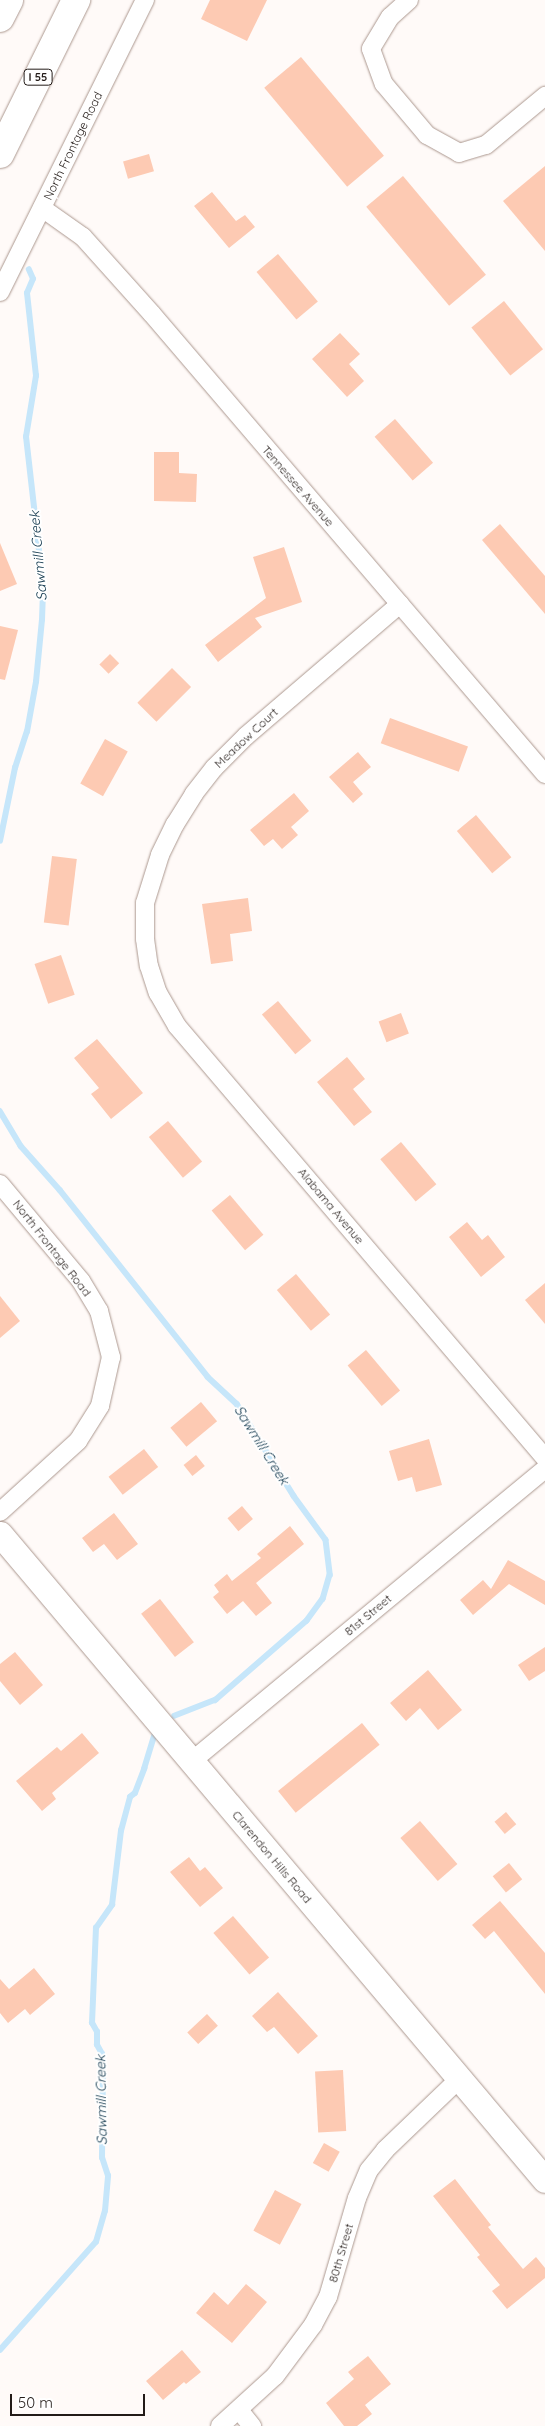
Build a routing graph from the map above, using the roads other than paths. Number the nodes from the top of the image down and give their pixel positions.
1 (9, 0) edge
2 (76, 0) edge
3 (145, 0) edge
4 (410, 0) edge
5 (0, 18) edge
6 (545, 96) edge
7 (0, 154) edge
8 (42, 208) junction
9 (0, 292) edge
10 (400, 604) junction
11 (545, 774) edge
12 (145, 939) joint
13 (0, 1184) edge
14 (545, 1458) edge
15 (545, 1469) edge
16 (0, 1512) edge
17 (0, 1534) edge
18 (192, 1761) junction
19 (459, 2079) junction
20 (545, 2180) edge
21 (238, 2410) junction
22 (220, 2426) edge
23 (252, 2426) edge

1 - 5 highway
2 - 7 highway, I 55
3 - 8 street, North Frontage Road
4 - 6 street
8 - 9 street, North Frontage Road
8 - 10 street, Tennessee Avenue
10 - 11 street, Tennessee Avenue
10 - 12 street, Meadow Court
12 - 14 street, Alabama Avenue
13 - 16 street, North Frontage Road
15 - 18 street, 81st Street
17 - 18 street, Clarendon Hills Road
18 - 19 street, Clarendon Hills Road
19 - 20 street, Clarendon Hills Road
19 - 21 street, 80th Street
21 - 22 street, 80th Street
21 - 23 street

